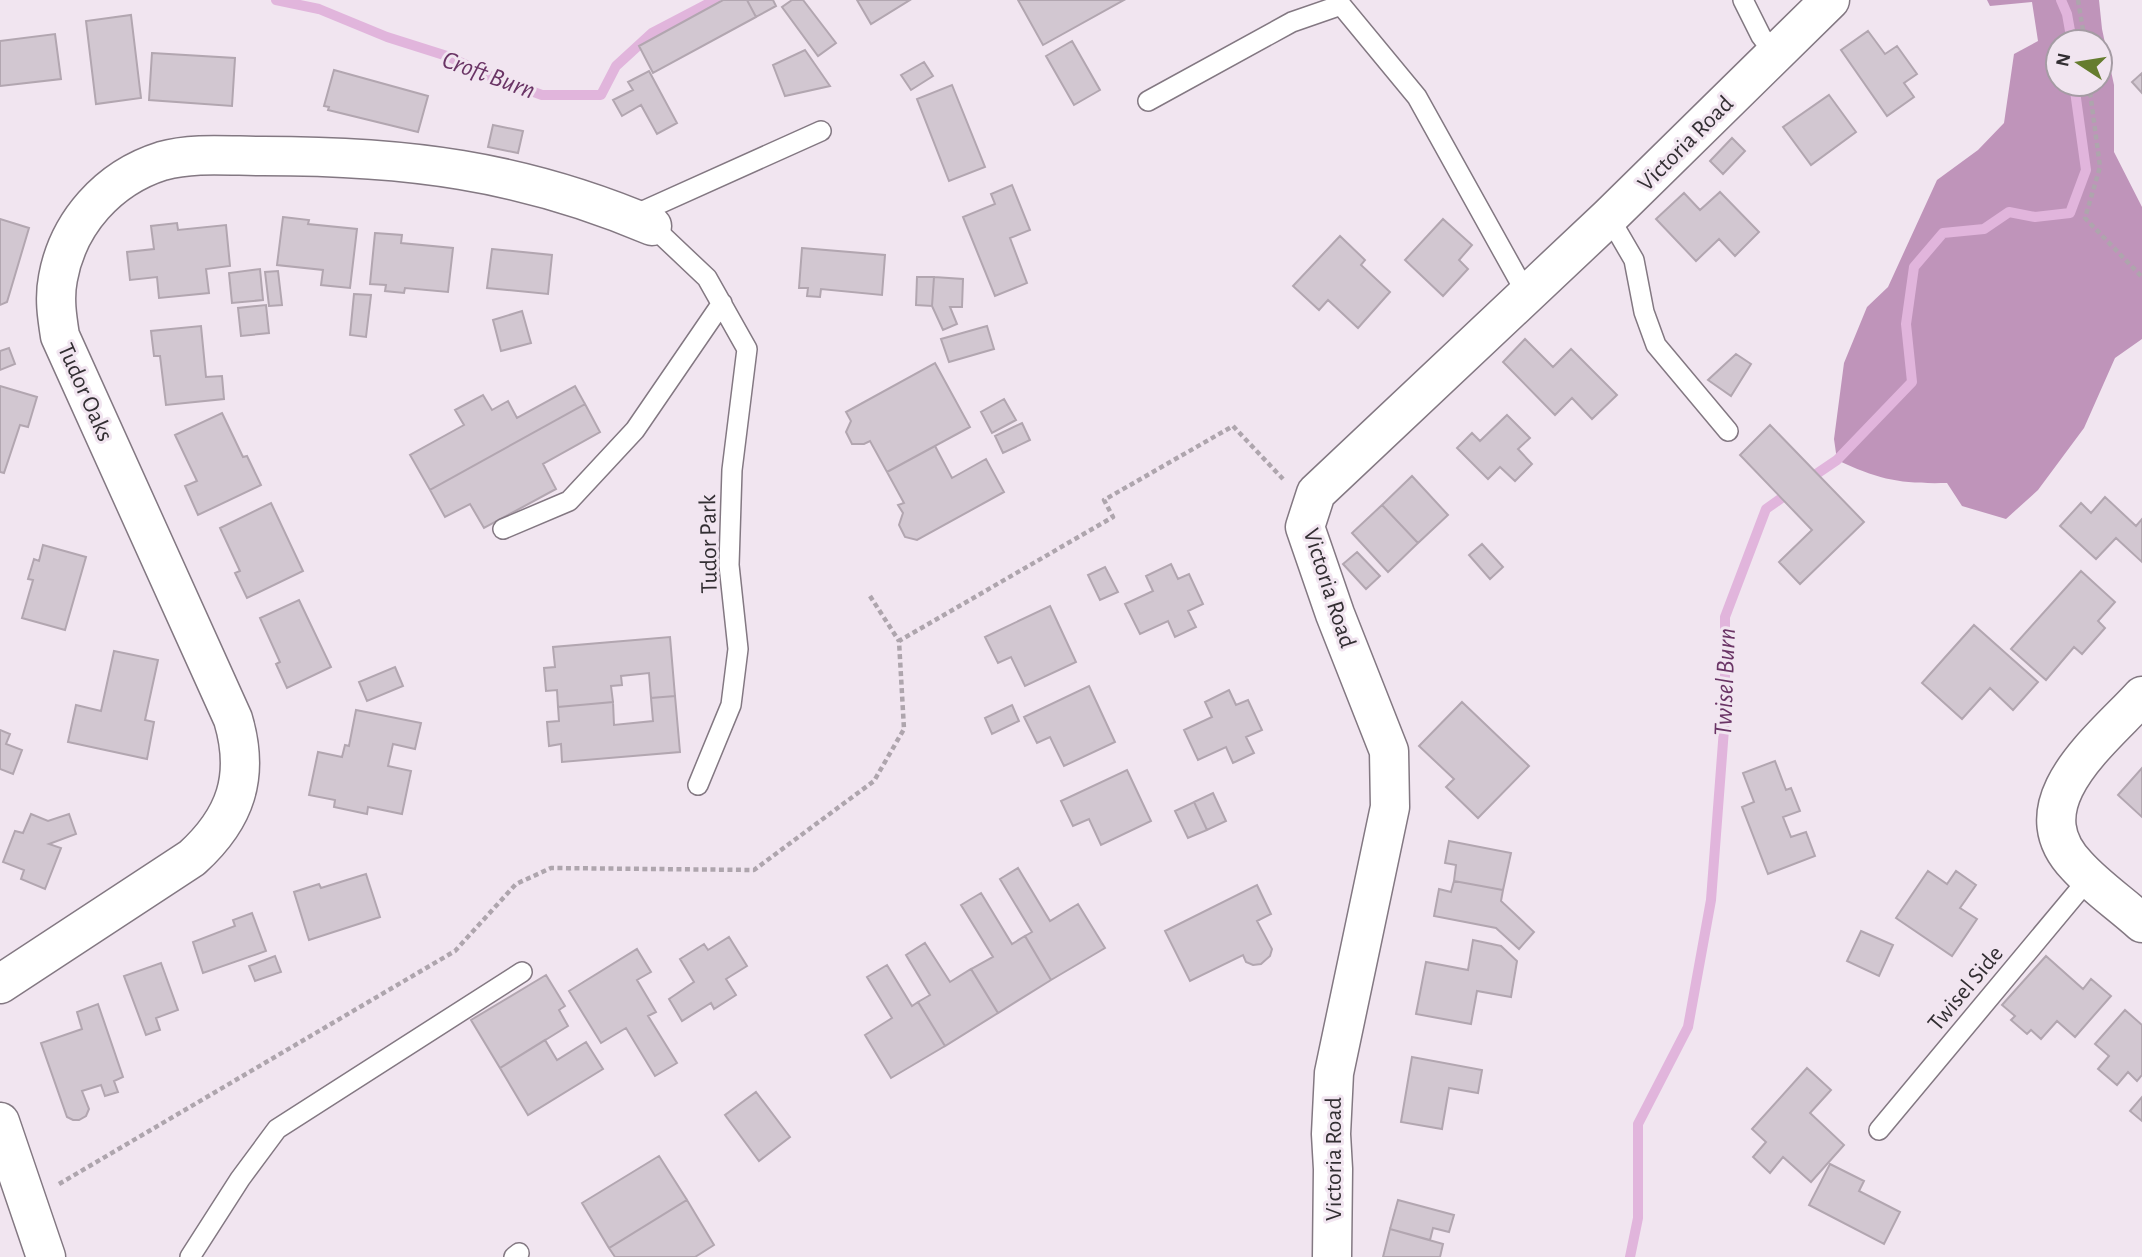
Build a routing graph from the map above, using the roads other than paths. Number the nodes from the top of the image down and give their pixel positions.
1 (1743, 0) edge
2 (1830, 0) edge
3 (1775, 54) junction
4 (1148, 101) dead end
5 (821, 131) dead end
6 (1609, 217) junction
7 (642, 221) junction
8 (1526, 293) junction
9 (722, 303) junction
10 (1728, 432) dead end
11 (503, 529) dead end
12 (2142, 696) edge
13 (698, 785) dead end
14 (2090, 877) junction
15 (2142, 923) edge
16 (522, 972) dead end
17 (0, 984) edge
18 (0, 1122) edge
19 (1879, 1130) dead end
20 (46, 1257) edge
21 (190, 1257) edge
22 (1332, 1257) edge

1 - 3 lane
2 - 3 street, Victoria Road
3 - 6 street, Victoria Road
4 - 8 lane
5 - 7 lane
6 - 8 street, Victoria Road
6 - 10 lane
7 - 9 lane, Tudor Park
7 - 17 street, Tudor Oaks
8 - 22 street, Victoria Road
9 - 11 lane
9 - 13 lane, Tudor Park
12 - 14 street
14 - 15 street
14 - 19 lane, Twisel Side
16 - 21 lane
18 - 20 street

